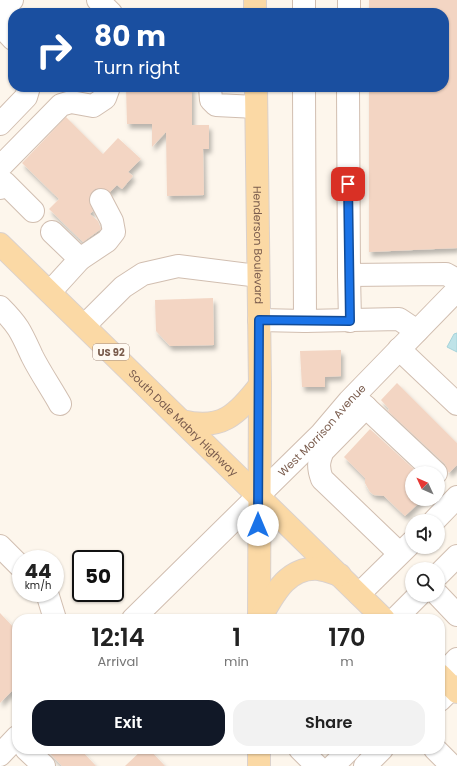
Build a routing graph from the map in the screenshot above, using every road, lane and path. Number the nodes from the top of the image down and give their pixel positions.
1 (12, 0) edge
2 (98, 0) edge
3 (106, 8) edge
4 (0, 12) edge
5 (0, 25) edge
6 (8, 34) edge
7 (28, 92) edge
8 (107, 92) edge
9 (210, 92) edge
10 (304, 92) edge
11 (348, 92) edge
12 (256, 97) edge
13 (0, 124) edge
14 (1, 179) edge
15 (101, 200) dead end
16 (33, 211) dead end
17 (52, 232) dead end
18 (0, 244) edge
19 (80, 259) junction
20 (349, 275) junction
21 (258, 276) junction
22 (457, 280) edge
23 (457, 290) edge
24 (50, 292) junction
25 (0, 307) edge
26 (259, 320) junction
27 (305, 321) junction
28 (350, 321) junction
29 (85, 325) junction
30 (417, 331) junction
31 (399, 349) junction
32 (260, 385) junction
33 (360, 401) junction
34 (60, 404) dead end
35 (457, 404) edge
36 (182, 421) junction
37 (429, 466) edge
38 (445, 482) edge
39 (457, 493) edge
40 (258, 494) junction
41 (457, 496) edge
42 (440, 514) edge
43 (0, 546) edge
44 (405, 547) edge
45 (405, 549) edge
46 (457, 556) edge
47 (12, 558) edge
48 (445, 568) edge
49 (340, 575) junction
50 (359, 594) junction
51 (50, 602) edge
52 (412, 602) edge
53 (445, 602) edge
54 (53, 614) edge
55 (145, 614) edge
56 (259, 614) edge
57 (262, 614) edge
58 (379, 614) edge
59 (400, 614) edge
60 (457, 615) edge
61 (457, 659) edge
62 (446, 686) edge
63 (12, 742) edge
64 (0, 754) edge
65 (31, 754) edge
66 (259, 754) edge
67 (305, 754) edge
68 (345, 754) edge
69 (377, 754) edge
70 (440, 754) edge
71 (44, 766) edge
72 (259, 766) edge
73 (317, 766) edge
74 (333, 766) edge
75 (365, 766) edge
76 (452, 766) edge

1 - 4 street
2 - 3 street
5 - 6 street
7 - 13 street
8 - 14 street
9 - 12 street
10 - 27 street
11 - 20 street
12 - 21 main road, Henderson Boulevard
14 - 16 street
15 - 19 street
17 - 19 street
18 - 24 main road, South Dale Mabry Highway / US 92
19 - 24 street
20 - 22 street
20 - 28 street
21 - 26 main road, Henderson Boulevard
21 - 29 street
23 - 30 street, West Morrison Avenue
24 - 29 main road, South Dale Mabry Highway / US 92
25 - 34 street
26 - 27 street
26 - 32 main road, Henderson Boulevard
27 - 28 street
28 - 30 street
29 - 36 main road, South Dale Mabry Highway / US 92
30 - 31 street, West Morrison Avenue
31 - 33 street, West Morrison Avenue
31 - 35 street
32 - 36 main road
32 - 40 main road, Henderson Boulevard
33 - 37 street
33 - 40 street, West Morrison Avenue
33 - 44 street
36 - 40 main road, South Dale Mabry Highway / US 92
38 - 39 street
40 - 49 main road, South Dale Mabry Highway / US 92
40 - 55 street, West Morrison Avenue
40 - 56 main road, Henderson Boulevard
41 - 42 street
43 - 47 street
45 - 50 street
46 - 48 street
49 - 50 main road, South Dale Mabry Highway / US 92
49 - 57 main road
50 - 58 main road, South Dale Mabry Highway / US 92
51 - 54 street
52 - 59 street
53 - 60 street
61 - 62 street
63 - 64 street
65 - 71 street
66 - 72 main road
67 - 73 street
68 - 74 street
69 - 75 street
70 - 76 street

